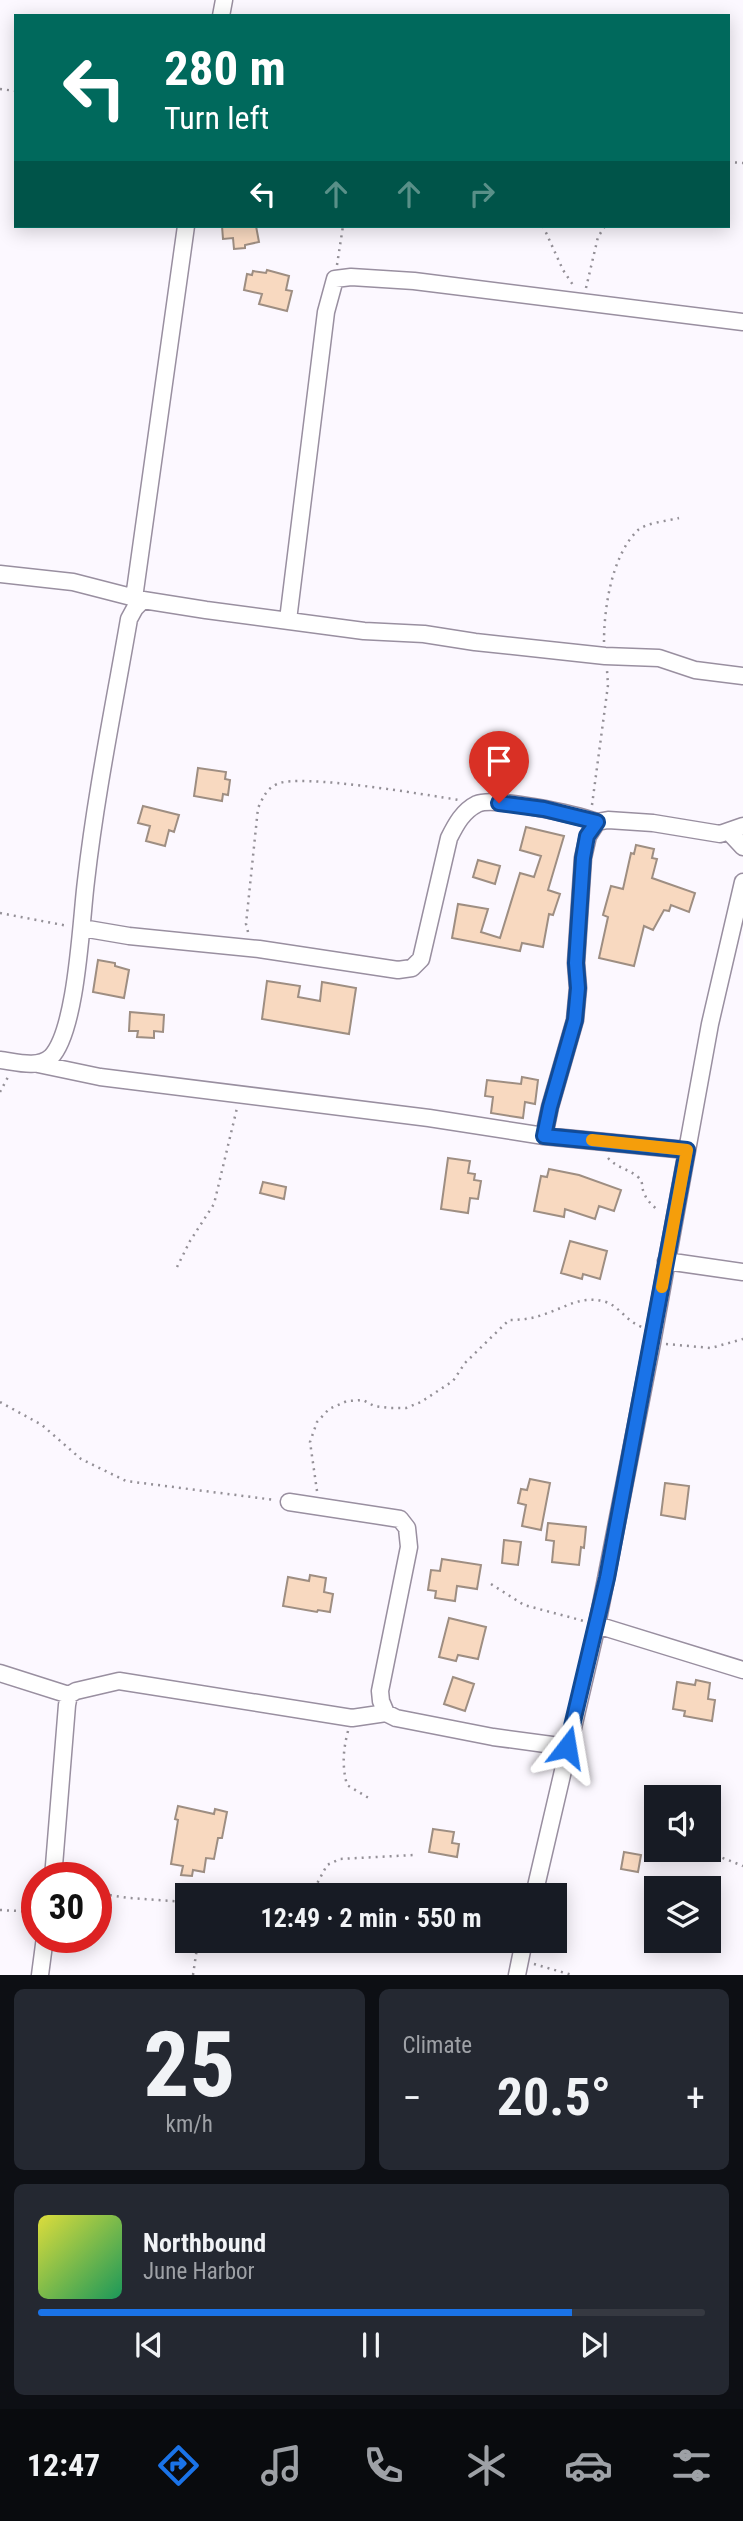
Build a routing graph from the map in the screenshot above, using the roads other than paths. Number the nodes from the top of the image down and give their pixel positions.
1 (187, 228) edge
2 (743, 322) edge
3 (0, 574) edge
4 (139, 599) junction
5 (288, 620) junction
6 (743, 676) edge
7 (593, 820) junction
8 (736, 829) edge
9 (743, 847) edge
10 (743, 882) edge
11 (82, 928) junction
12 (0, 1060) edge
13 (38, 1065) junction
14 (544, 1136) junction
15 (687, 1150) junction
16 (666, 1261) junction
17 (743, 1272) edge
18 (289, 1502) road end
19 (597, 1625) junction
20 (742, 1666) edge
21 (0, 1673) edge
22 (69, 1696) junction
23 (386, 1713) junction
24 (567, 1747) junction
25 (53, 1862) edge
26 (537, 1883) edge
27 (43, 1953) edge
28 (40, 1975) edge

1 - 4 street
2 - 5 street
3 - 4 street
4 - 5 street
4 - 11 street
5 - 6 street
7 - 8 street
7 - 11 street
7 - 14 street
8 - 9 street
10 - 15 street
11 - 13 street
12 - 13 street
13 - 14 street
14 - 15 street
15 - 16 street
16 - 17 street
16 - 19 street
18 - 23 street
19 - 20 street
19 - 24 street
21 - 22 street
22 - 23 street
22 - 25 street
23 - 24 street
24 - 26 street
27 - 28 street

